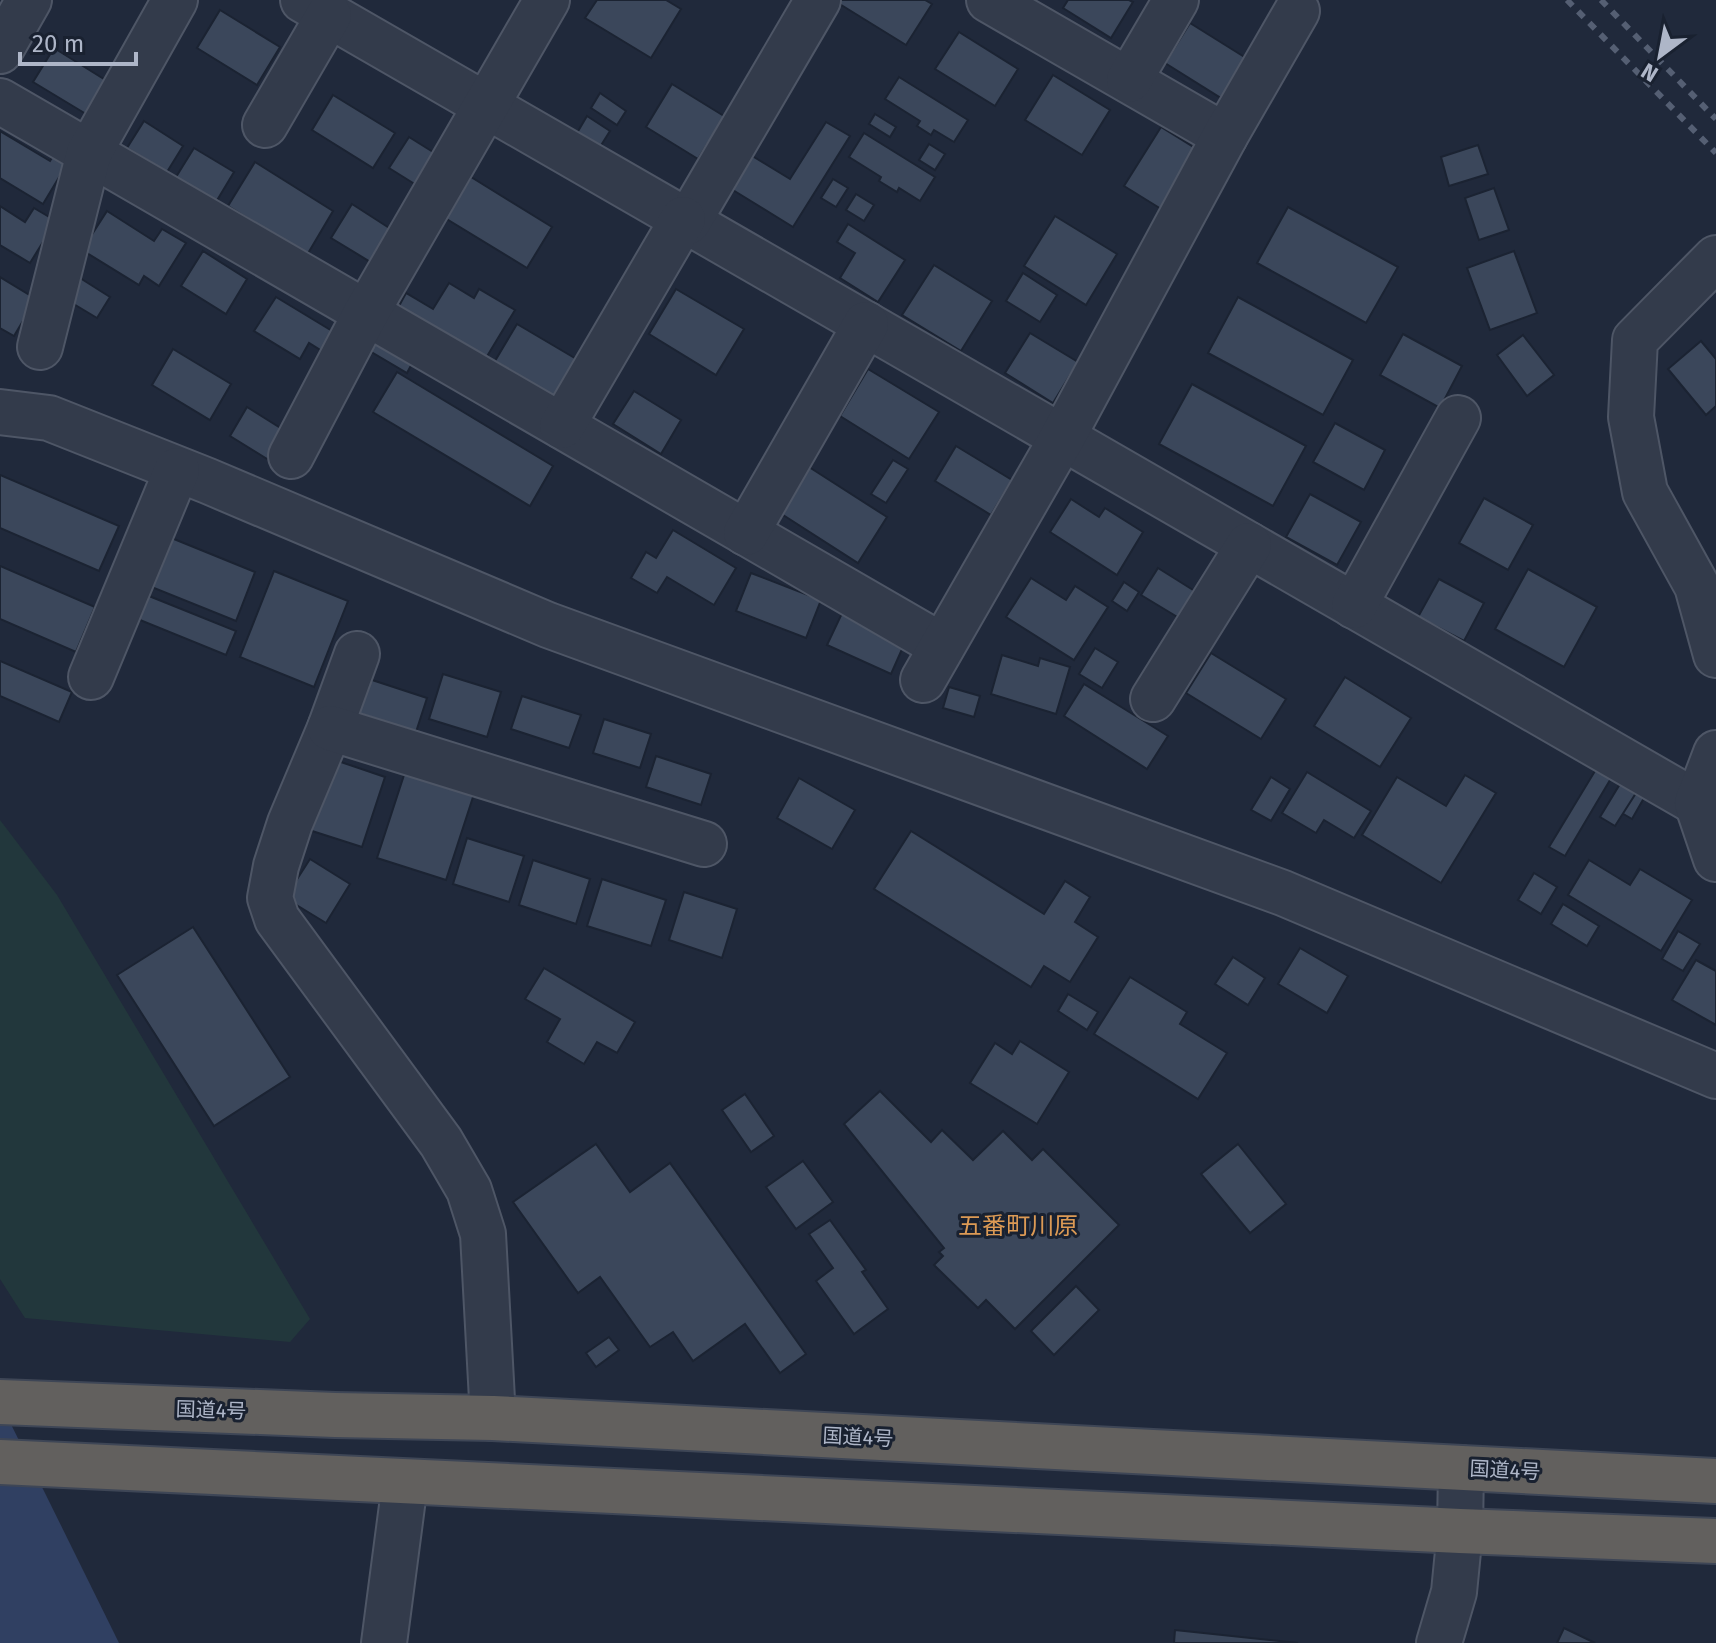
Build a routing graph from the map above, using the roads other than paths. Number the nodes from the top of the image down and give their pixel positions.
1 (29, 0) edge
2 (175, 0) edge
3 (547, 0) edge
4 (818, 0) edge
5 (989, 0) edge
6 (1176, 0) edge
7 (316, 8) edge
8 (1297, 11) dead end
9 (0, 51) edge
10 (1129, 80) junction
11 (0, 101) edge
12 (486, 105) junction
13 (265, 125) dead end
14 (1225, 136) junction
15 (89, 153) junction
16 (686, 220) junction
17 (1716, 258) edge
18 (366, 313) junction
19 (866, 324) junction
20 (40, 347) dead end
21 (0, 412) edge
22 (1458, 418) dead end
23 (562, 426) junction
24 (1062, 438) junction
25 (291, 456) dead end
26 (177, 470) junction
27 (746, 533) junction
28 (1249, 545) junction
29 (1354, 606) junction
30 (357, 654) dead end
31 (1716, 655) edge
32 (91, 677) dead end
33 (1153, 699) dead end
34 (330, 728) junction
35 (1716, 753) edge
36 (1697, 803) junction
37 (704, 844) dead end
38 (1716, 859) edge
39 (1716, 1076) edge
40 (0, 1402) edge
41 (493, 1418) junction
42 (0, 1462) edge
43 (1461, 1468) junction
44 (1716, 1481) edge
45 (405, 1483) junction
46 (1460, 1531) junction
47 (1716, 1541) edge
48 (384, 1643) edge
49 (1439, 1643) edge

1 - 9 street
2 - 15 street
3 - 12 street
4 - 16 street
5 - 10 street
6 - 10 street
7 - 12 street
7 - 13 street
8 - 14 street
10 - 14 street
11 - 15 street
12 - 16 street
12 - 18 street
14 - 24 street
15 - 18 street
15 - 20 street
16 - 19 street
16 - 23 street
17 - 31 street
18 - 23 street
18 - 25 street
19 - 24 street
19 - 27 street
21 - 26 street
22 - 29 street
23 - 27 street
24 - 27 street
24 - 28 street
26 - 32 street
26 - 39 street
28 - 29 street
28 - 33 street
29 - 36 street
30 - 34 street
34 - 37 street
34 - 41 street
35 - 36 street
36 - 38 street
40 - 41 highway, 国道4号
41 - 43 highway, 国道4号
42 - 45 highway
43 - 44 highway, 国道4号
43 - 46 street
45 - 46 highway
45 - 48 street
46 - 47 highway
46 - 49 street

